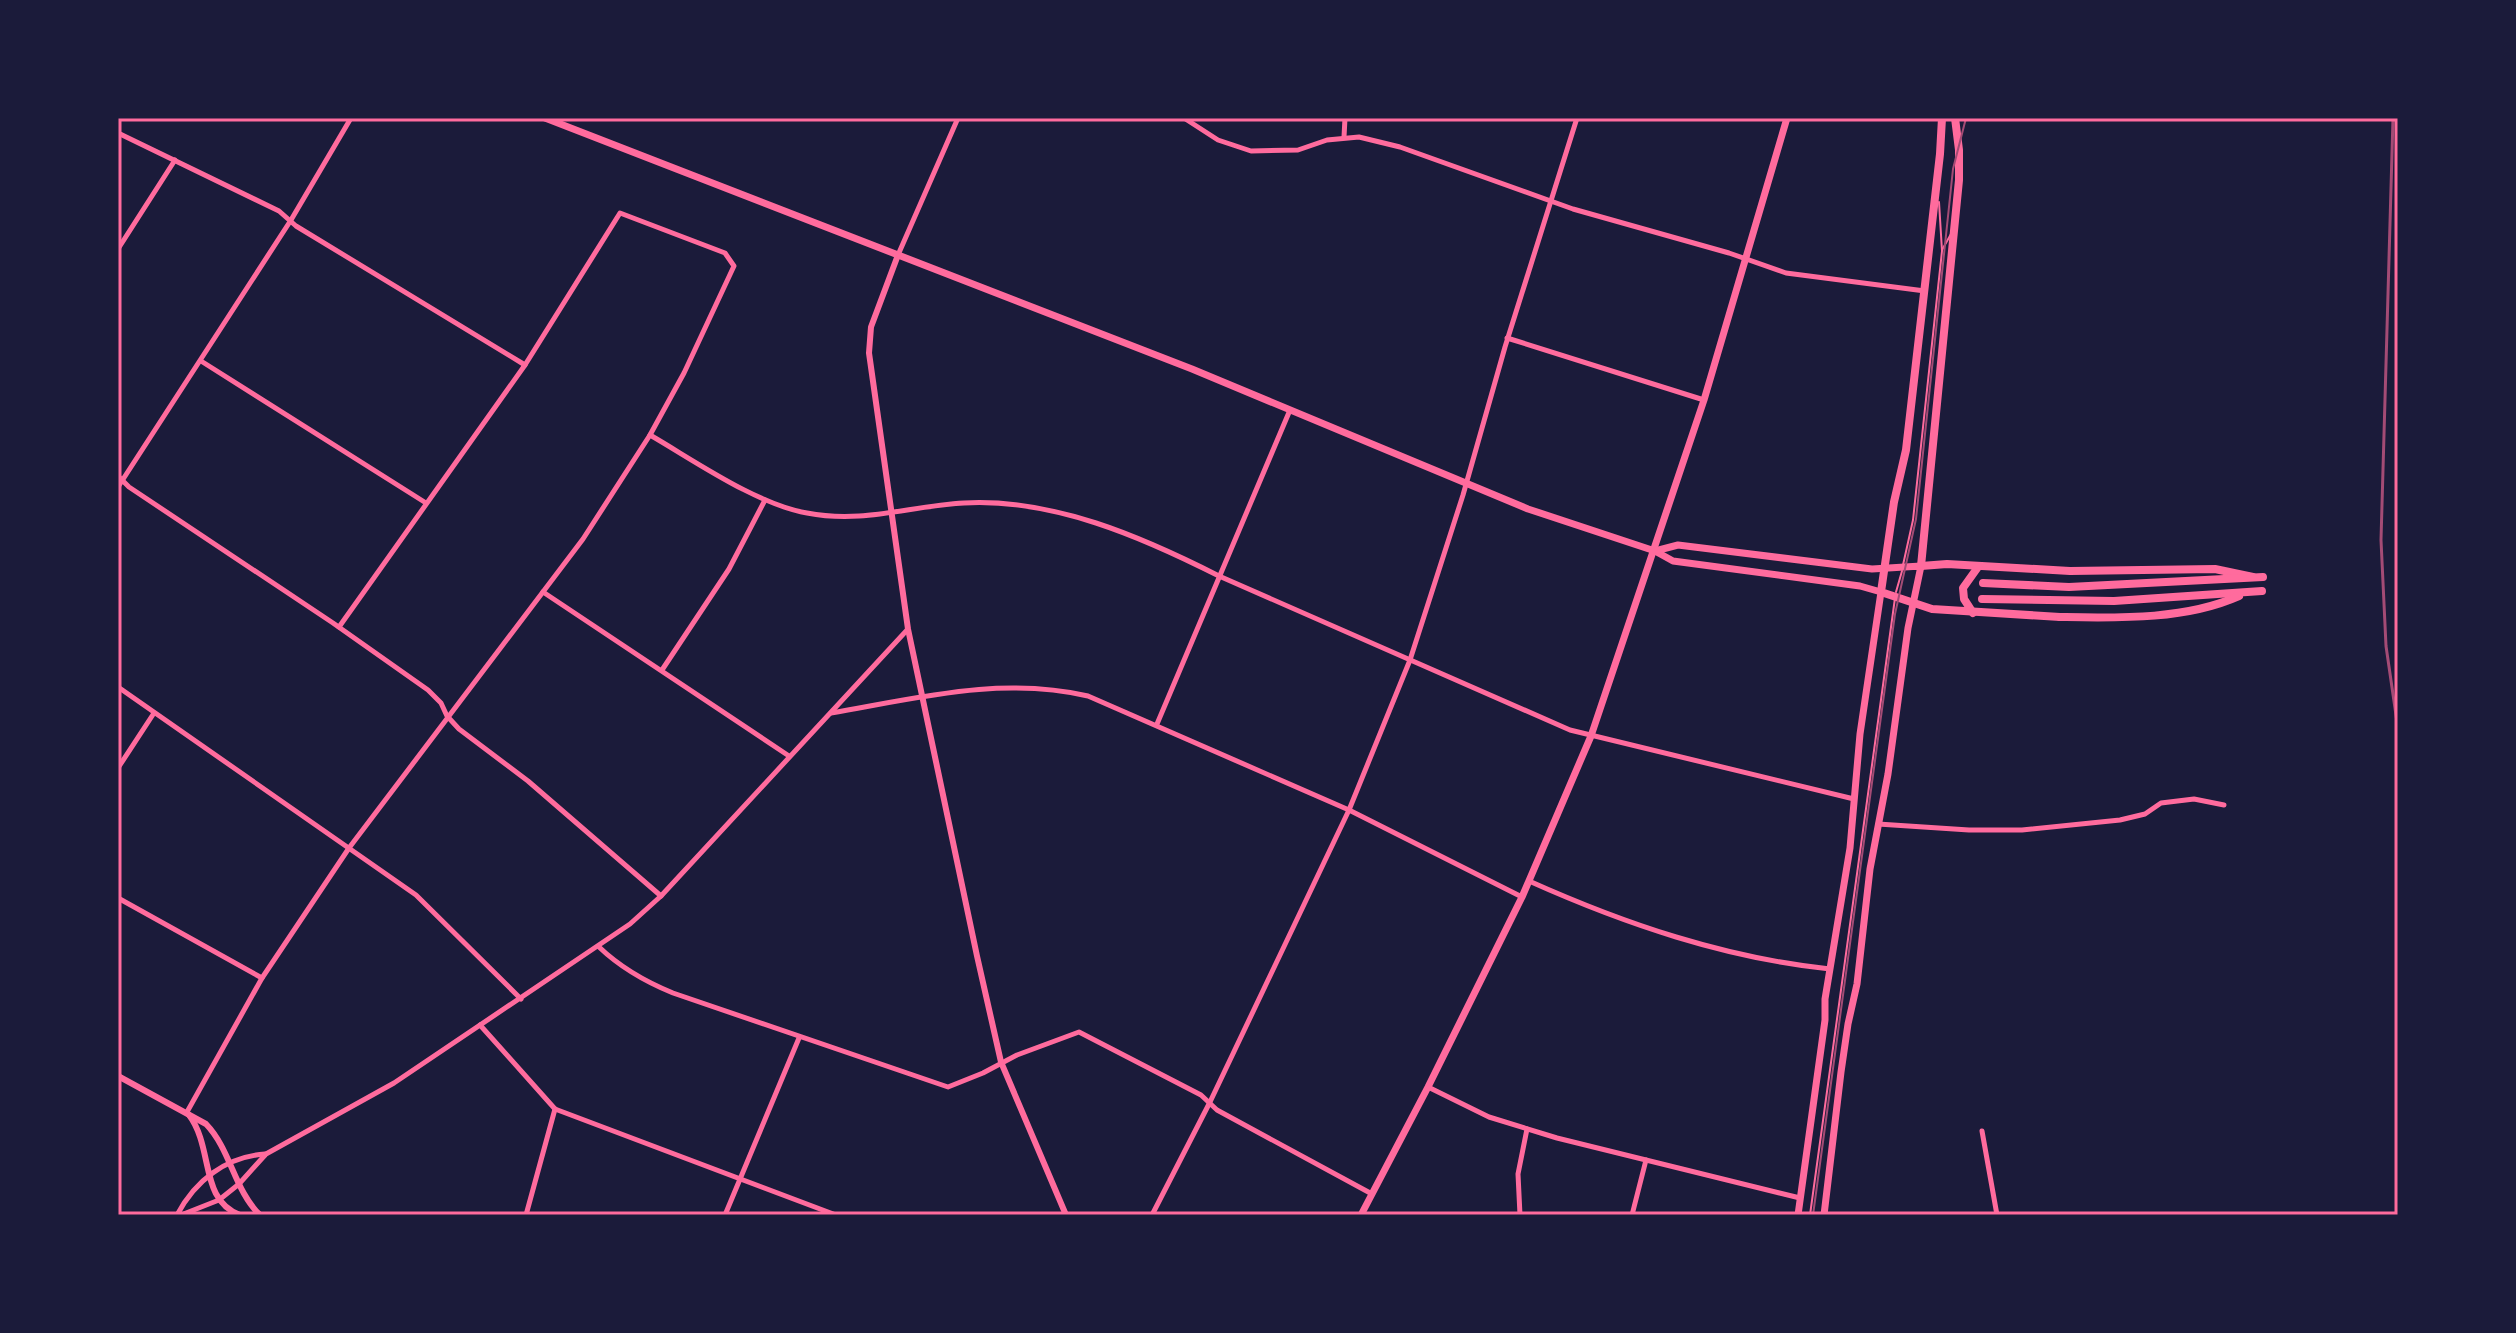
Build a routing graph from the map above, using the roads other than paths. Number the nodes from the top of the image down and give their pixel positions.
1 (351, 118) edge
2 (545, 118) edge
3 (958, 118) edge
4 (1184, 118) edge
5 (1345, 118) edge
6 (1577, 118) edge
7 (1787, 118) edge
8 (1942, 118) edge
9 (1955, 118) edge
10 (118, 133) edge
11 (1344, 137) junction
12 (175, 160) junction
13 (1937, 184) junction
14 (1551, 201) junction
15 (291, 220) junction
16 (1955, 231) junction
17 (118, 249) edge
18 (1942, 251) junction
19 (898, 255) junction
20 (1747, 261) junction
21 (1925, 291) junction
22 (1507, 338) junction
23 (201, 361) junction
24 (525, 365) junction
25 (1704, 400) junction
26 (1290, 410) junction
27 (650, 435) junction
28 (120, 478) edge
29 (1466, 484) junction
30 (118, 487) edge
31 (765, 500) junction
32 (426, 503) junction
33 (892, 513) junction
34 (1655, 551) junction
35 (1921, 566) junction
36 (1903, 567) junction
37 (1978, 567) junction
38 (1886, 569) junction
39 (1219, 576) junction
40 (1983, 583) dead end
41 (2262, 591) dead end
42 (543, 592) junction
43 (1881, 592) junction
44 (2247, 592) junction
45 (1895, 597) junction
46 (1982, 599) dead end
47 (1913, 603) junction
48 (1973, 613) junction
49 (339, 627) junction
50 (908, 629) junction
51 (1410, 660) junction
52 (661, 670) junction
53 (118, 687) edge
54 (921, 697) junction
55 (154, 713) junction
56 (830, 713) junction
57 (447, 716) junction
58 (1157, 724) junction
59 (1591, 736) junction
60 (789, 756) junction
61 (118, 768) edge
62 (1856, 799) junction
63 (2224, 805) dead end
64 (1349, 810) junction
65 (1878, 824) junction
66 (349, 848) junction
67 (1529, 881) junction
68 (661, 896) junction
69 (1522, 897) junction
70 (118, 898) edge
71 (599, 947) junction
72 (1832, 970) junction
73 (262, 978) junction
74 (521, 999) junction
75 (480, 1025) junction
76 (799, 1038) junction
77 (1001, 1062) junction
78 (118, 1076) edge
79 (1428, 1087) junction
80 (1210, 1102) junction
81 (555, 1109) junction
82 (187, 1112) junction
83 (1527, 1129) junction
84 (1982, 1131) dead end
85 (266, 1154) junction
86 (1646, 1160) junction
87 (231, 1163) junction
88 (209, 1175) junction
89 (739, 1178) junction
90 (239, 1184) junction
91 (1373, 1194) junction
92 (1800, 1198) junction
93 (219, 1200) junction
94 (179, 1215) edge
95 (240, 1215) edge
96 (260, 1215) edge
97 (526, 1215) edge
98 (725, 1215) edge
99 (836, 1215) edge
100 (1066, 1215) edge
101 (1152, 1215) edge
102 (1361, 1215) edge
103 (1520, 1215) edge
104 (1632, 1215) edge
105 (1798, 1215) edge
106 (1810, 1215) edge
107 (1824, 1215) edge
108 (1997, 1215) edge

1 - 15 street
2 - 19 main road
3 - 19 street
4 - 11 street
5 - 11 street
6 - 14 street
7 - 20 main road
8 - 13 main road
9 - 16 main road
10 - 12 street
11 - 14 street
12 - 15 street
12 - 17 street
13 - 18 lane
13 - 21 main road
14 - 20 street
14 - 22 street
15 - 23 street
15 - 24 street
16 - 18 lane
16 - 35 main road
18 - 36 lane
19 - 26 main road
19 - 33 street
20 - 21 street
20 - 25 main road
21 - 38 main road
22 - 25 street
22 - 29 street
23 - 28 street
23 - 32 street
24 - 27 street
24 - 32 street
25 - 34 main road
26 - 29 main road
26 - 39 street
27 - 31 street
27 - 42 street
28 - 30 street
28 - 49 street
29 - 34 main road
29 - 51 street
31 - 33 street
31 - 52 street
32 - 49 street
33 - 39 street
33 - 50 street
34 - 38 main road
34 - 43 main road
34 - 59 main road
35 - 36 main road
35 - 37 main road
35 - 47 main road
36 - 38 main road
36 - 45 lane
37 - 40 main road
37 - 48 main road
38 - 43 main road
39 - 51 street
39 - 58 street
41 - 44 main road
42 - 52 street
42 - 57 street
43 - 45 main road
43 - 62 main road
44 - 46 main road
44 - 48 main road
45 - 47 main road
45 - 106 lane
47 - 48 main road
47 - 65 main road
49 - 57 street
50 - 54 street
50 - 56 street
51 - 59 street
51 - 64 street
52 - 60 street
53 - 55 street
54 - 56 street
54 - 58 street
54 - 77 street
55 - 61 street
55 - 66 street
56 - 60 street
57 - 66 street
57 - 68 street
58 - 64 street
59 - 62 street
59 - 67 main road
60 - 68 street
62 - 72 main road
63 - 65 street
64 - 69 street
64 - 80 street
65 - 107 main road
66 - 73 street
66 - 74 street
67 - 69 main road
67 - 72 street
68 - 71 street
69 - 79 main road
70 - 73 street
71 - 74 street
71 - 76 street
72 - 92 main road
73 - 82 street
74 - 75 street
75 - 81 street
75 - 85 street
76 - 77 street
76 - 89 street
77 - 80 street
77 - 100 street
78 - 82 street
79 - 83 street
79 - 91 main road
80 - 91 street
80 - 101 street
81 - 89 street
81 - 97 street
82 - 87 street
82 - 88 street
83 - 86 street
83 - 103 street
84 - 108 street
85 - 87 street
85 - 90 street
86 - 92 street
86 - 104 street
87 - 88 street
87 - 90 street
88 - 93 street
88 - 94 street
89 - 98 street
89 - 99 street
90 - 93 street
90 - 96 street
91 - 102 main road
92 - 105 main road
93 - 94 street
93 - 95 street

